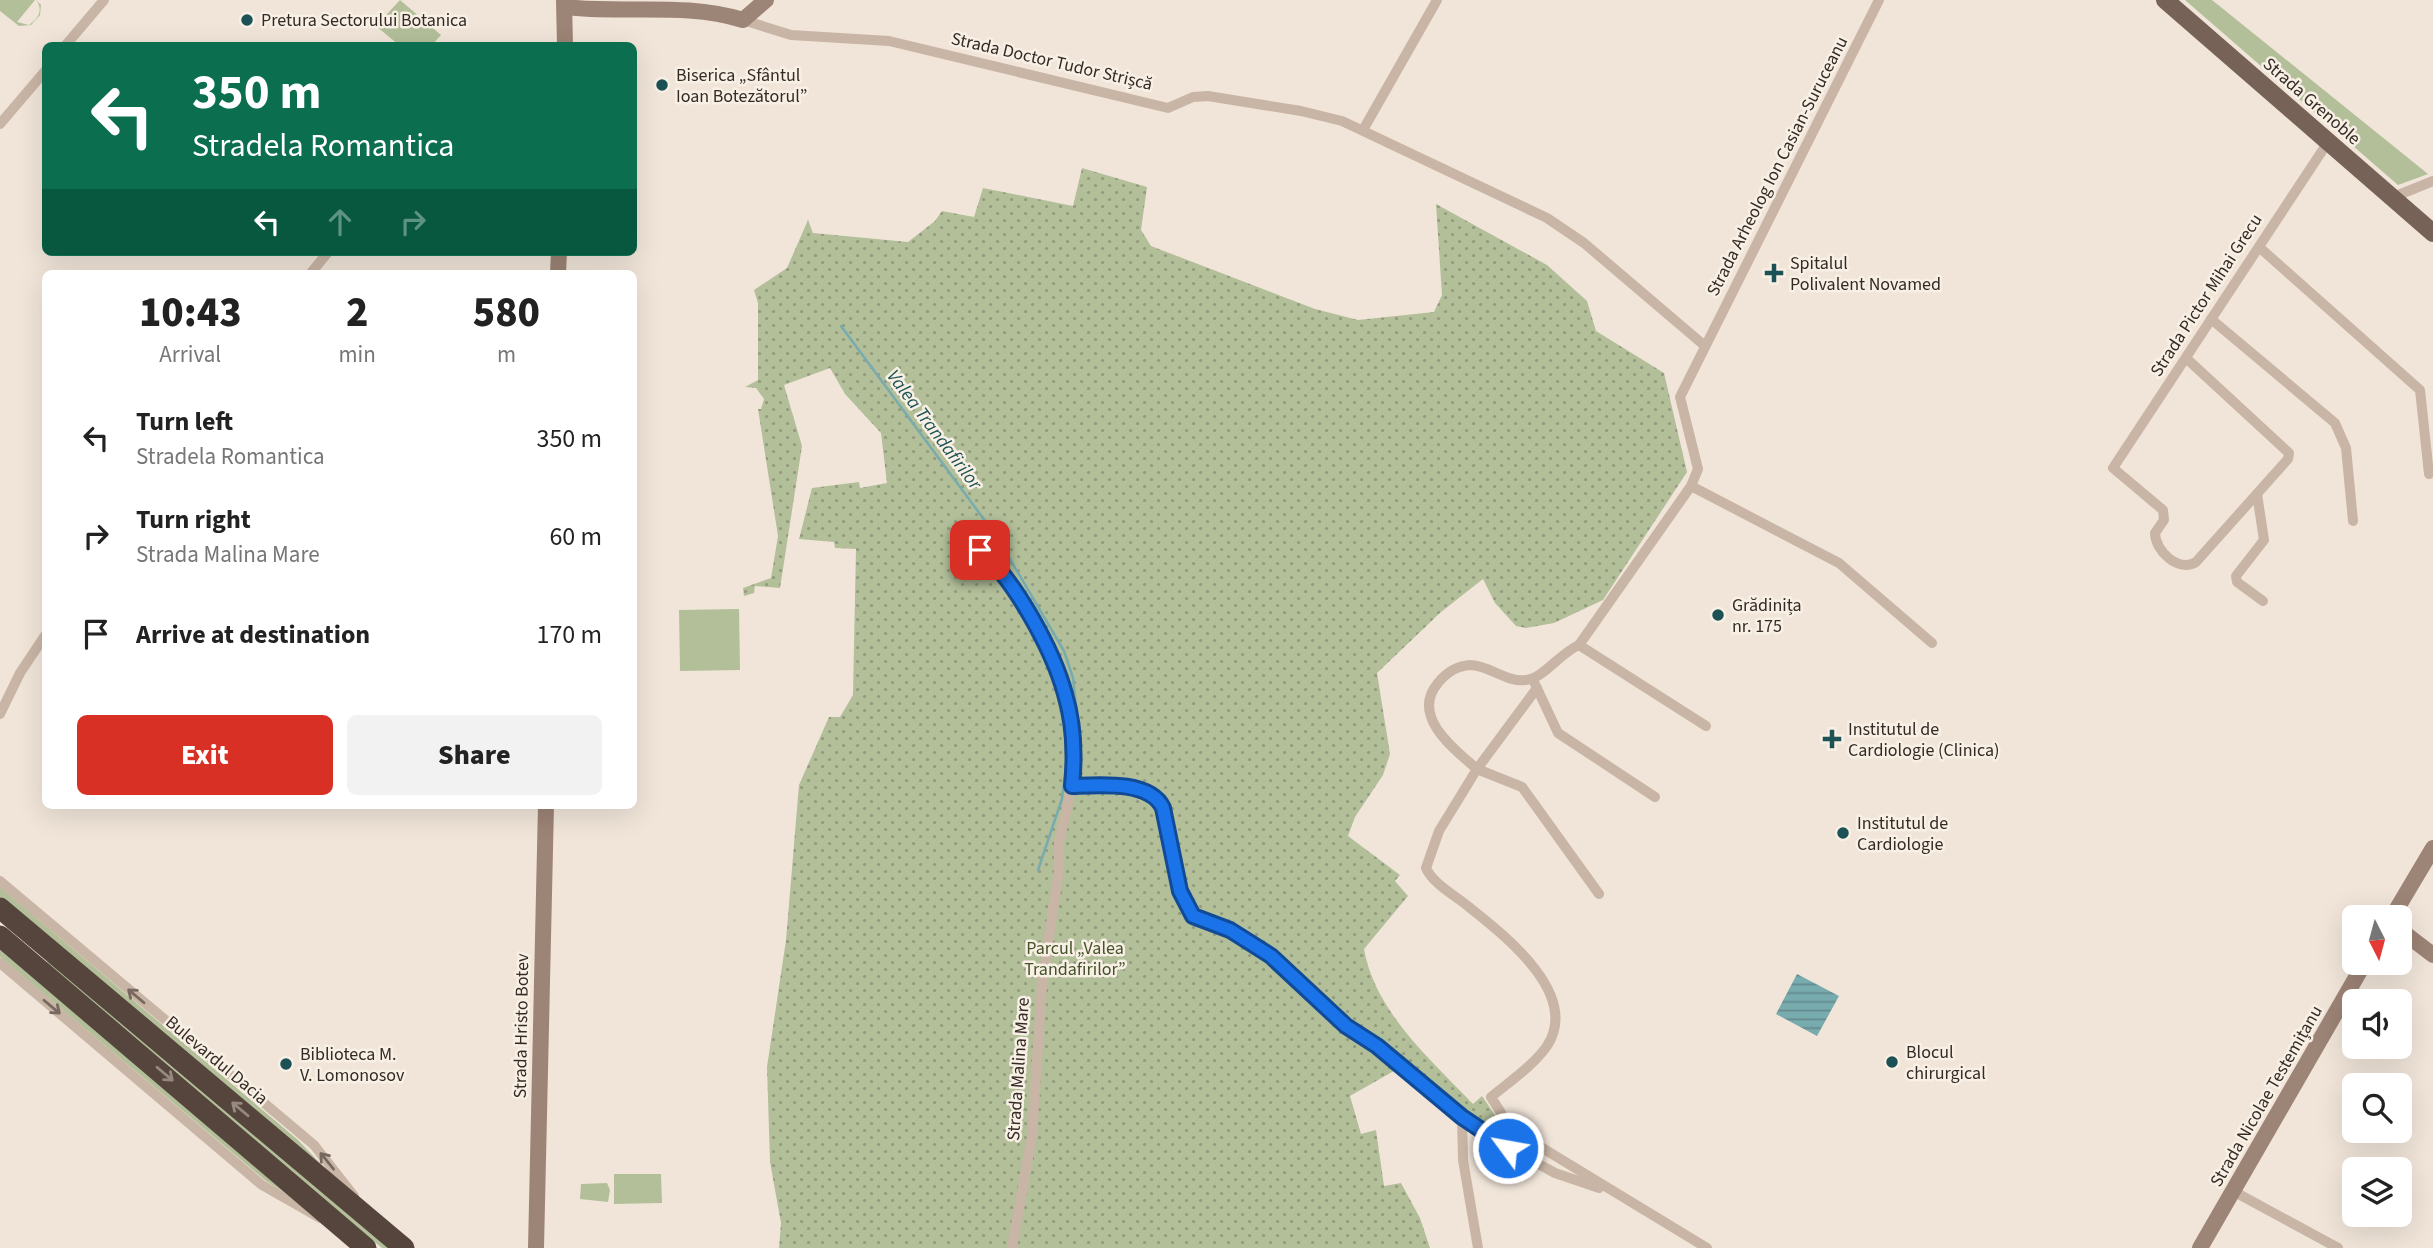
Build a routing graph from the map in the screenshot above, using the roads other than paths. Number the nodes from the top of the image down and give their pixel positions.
1 (104, 0) edge
2 (765, 0) edge
3 (1437, 0) edge
4 (1879, 0) edge
5 (2165, 0) edge
6 (565, 4) edge
7 (743, 20) junction
8 (565, 39) edge
9 (68, 42) edge
10 (42, 75) edge
11 (0, 124) edge
12 (1363, 130) junction
13 (2328, 142) junction
14 (2433, 181) edge
15 (2391, 198) junction
16 (2433, 233) edge
17 (2259, 247) junction
18 (325, 256) edge
19 (313, 270) edge
20 (2211, 319) junction
21 (1705, 346) junction
22 (2186, 358) junction
23 (2429, 474) dead end
24 (1691, 486) junction
25 (2257, 494) junction
26 (2353, 521) dead end
27 (973, 545) dead end
28 (2263, 601) dead end
29 (42, 640) edge
30 (1932, 643) dead end
31 (1579, 645) junction
32 (1534, 684) junction
33 (0, 714) edge
34 (1706, 726) dead end
35 (1478, 769) junction
36 (1072, 786) junction
37 (1655, 797) dead end
38 (546, 809) edge
39 (2433, 848) edge
40 (0, 881) edge
41 (1599, 894) dead end
42 (2399, 905) edge
43 (0, 908) edge
44 (0, 936) edge
45 (2412, 939) edge
46 (2433, 955) edge
47 (40, 956) junction
48 (0, 963) edge
49 (2358, 975) edge
50 (1462, 1117) junction
51 (1608, 1190) junction
52 (2233, 1191) junction
53 (367, 1216) junction
54 (341, 1227) junction
55 (1693, 1245) edge
56 (366, 1248) edge
57 (404, 1248) edge
58 (537, 1248) edge
59 (1012, 1248) edge
60 (1478, 1248) edge
61 (1707, 1248) edge
62 (2200, 1248) edge
63 (2338, 1248) edge

1 - 9 street
2 - 7 main road
3 - 12 street
4 - 21 street, Strada Arheolog Ion Casian-Suruceanu
5 - 13 main road, Strada Grenoble
6 - 7 main road, Strada Doctor Tudor Strișcă
6 - 8 main road
7 - 12 street, Strada Doctor Tudor Strișcă
10 - 11 street
12 - 21 street, Strada Doctor Tudor Strișcă
13 - 15 main road, Strada Grenoble
13 - 17 street, Strada Pictor Mihai Grecu
14 - 15 street
15 - 16 main road, Strada Grenoble
17 - 20 street, Strada Pictor Mihai Grecu
17 - 23 street
18 - 19 street
20 - 22 street, Strada Pictor Mihai Grecu
20 - 26 street
21 - 24 street
22 - 25 street
22 - 25 street, Strada Pictor Mihai Grecu
24 - 30 street
24 - 31 street
25 - 28 street
27 - 36 street, Strada Malina Mare
29 - 33 street
31 - 32 street
31 - 34 street
32 - 35 street
32 - 35 street
32 - 37 street
35 - 41 street
35 - 51 street
36 - 50 street
36 - 59 street, Strada Malina Mare
38 - 58 main road, Strada Hristo Botev
39 - 42 main road
53 -> 40 street
43 - 47 highway, Bulevardul Dacia
44 - 47 highway, Bulevardul Dacia
45 - 46 main road
53 -> 47 highway, Bulevardul Dacia
47 -> 54 highway, Bulevardul Dacia
48 -> 54 street, Bulevardul Dacia
49 - 52 main road, Strada Nicolae Testemițanu
50 - 51 street
50 - 60 street
51 - 55 street
52 - 62 main road, Strada Nicolae Testemițanu
52 - 63 street
53 - 57 highway, Bulevardul Dacia
54 - 56 highway, Bulevardul Dacia
55 - 61 street

